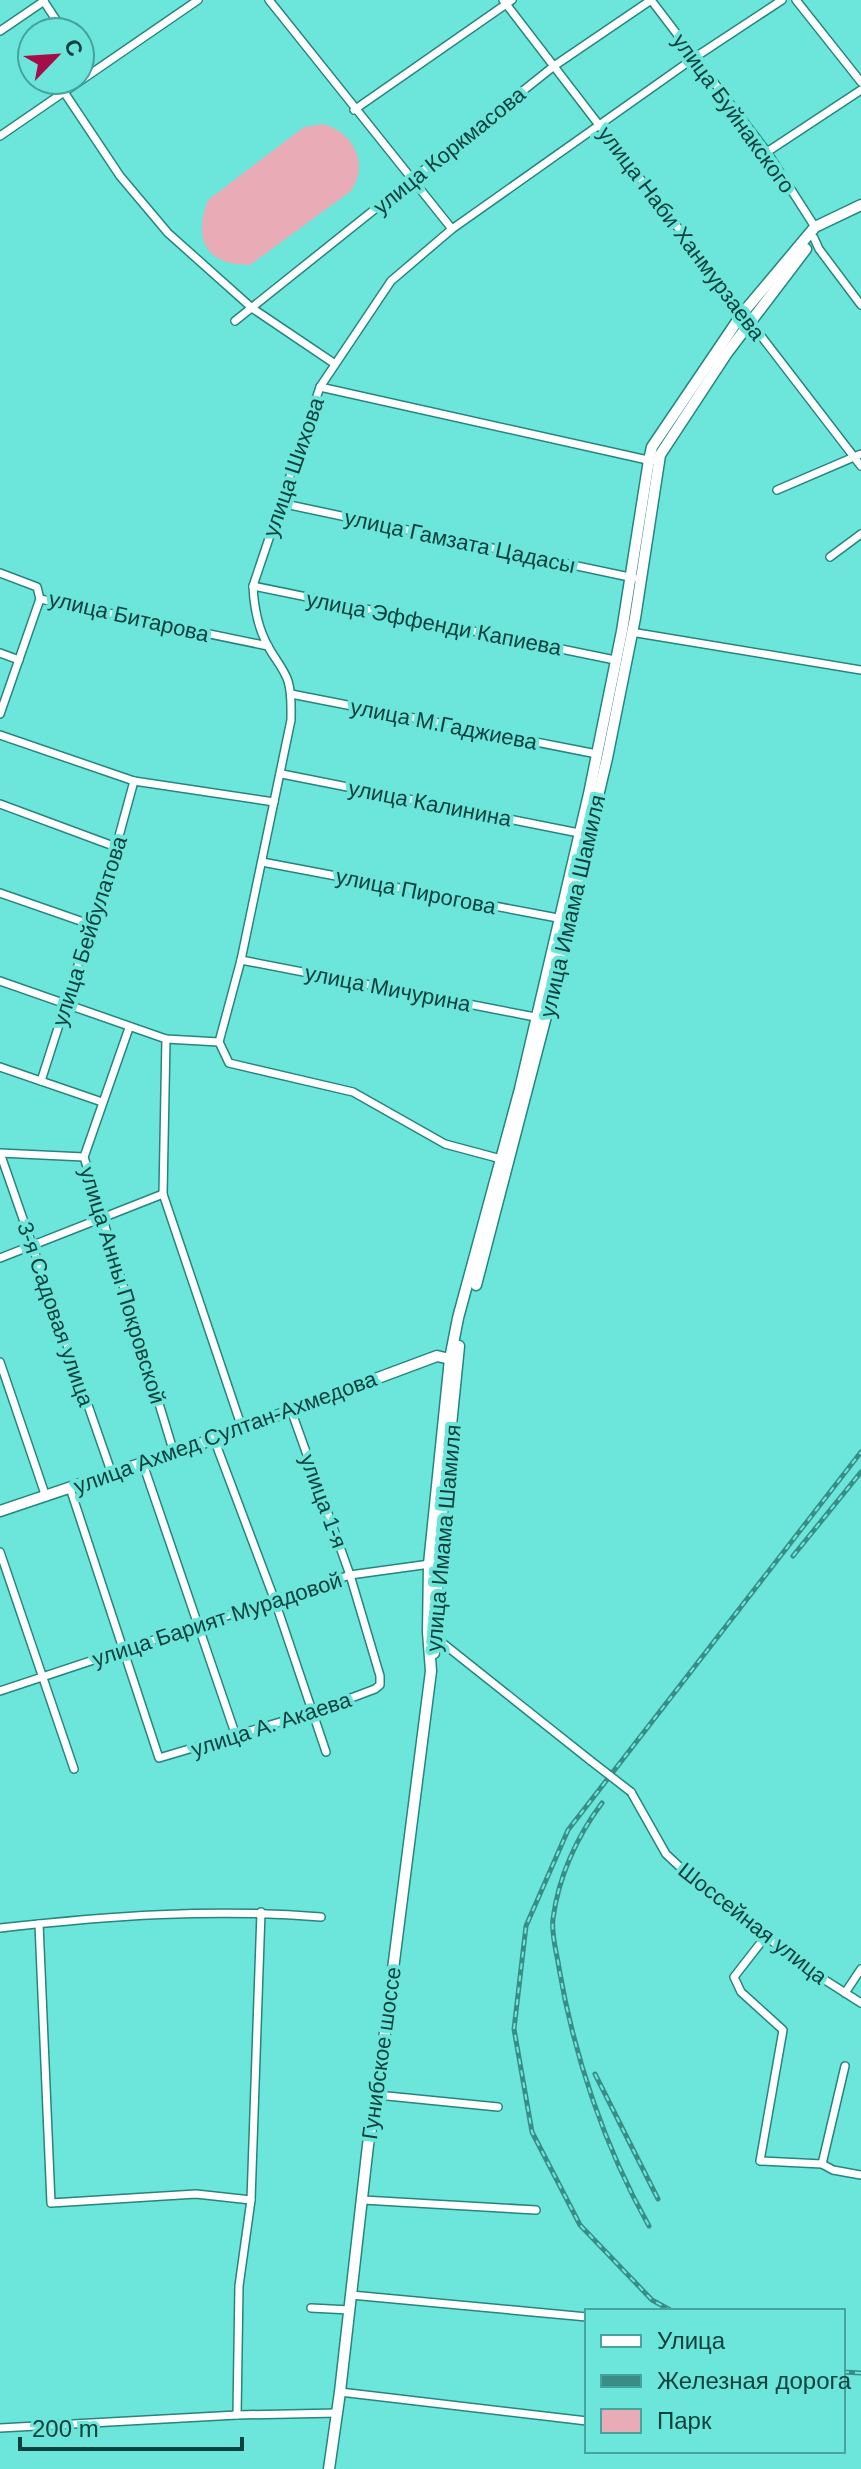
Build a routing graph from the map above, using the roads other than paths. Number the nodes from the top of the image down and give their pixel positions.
1 (43, 0) edge
2 (198, 0) edge
3 (269, 0) edge
4 (651, 0) edge
5 (782, 0) edge
6 (796, 0) edge
7 (507, 1) edge
8 (0, 31) edge
9 (694, 58) junction
10 (554, 66) junction
11 (96, 70) edge
12 (861, 82) edge
13 (861, 90) edge
14 (58, 96) edge
15 (67, 96) edge
16 (354, 110) junction
17 (600, 125) junction
18 (0, 136) edge
19 (767, 152) junction
20 (412, 180) junction
21 (861, 205) edge
22 (861, 212) edge
23 (452, 229) junction
24 (814, 233) junction
25 (861, 305) edge
26 (252, 308) junction
27 (746, 318) junction
28 (235, 321) dead end
29 (335, 364) junction
30 (320, 387) junction
31 (858, 456) edge
32 (653, 461) junction
33 (861, 466) edge
34 (777, 490) dead end
35 (280, 503) junction
36 (861, 534) edge
37 (830, 557) dead end
38 (0, 573) edge
39 (640, 579) junction
40 (253, 586) junction
41 (40, 599) junction
42 (627, 632) junction
43 (268, 646) junction
44 (0, 653) edge
45 (19, 660) junction
46 (615, 660) junction
47 (861, 670) edge
48 (291, 694) junction
49 (0, 714) edge
50 (0, 735) edge
51 (597, 754) junction
52 (282, 774) junction
53 (134, 781) junction
54 (274, 802) junction
55 (0, 804) edge
56 (579, 833) junction
57 (116, 847) junction
58 (262, 862) junction
59 (0, 893) edge
60 (565, 919) junction
61 (92, 925) junction
62 (241, 960) junction
63 (0, 981) edge
64 (66, 1005) junction
65 (535, 1017) junction
66 (129, 1028) junction
67 (166, 1039) junction
68 (219, 1042) junction
69 (0, 1067) edge
70 (41, 1081) junction
71 (102, 1102) junction
72 (0, 1153) edge
73 (84, 1157) junction
74 (501, 1159) junction
75 (163, 1194) junction
76 (104, 1219) junction
77 (32, 1246) junction
78 (0, 1258) edge
79 (450, 1359) junction
80 (0, 1362) edge
81 (291, 1410) junction
82 (242, 1428) junction
83 (214, 1439) junction
84 (174, 1453) junction
85 (143, 1464) junction
86 (112, 1474) junction
87 (70, 1488) junction
88 (46, 1497) junction
89 (0, 1511) edge
90 (0, 1552) edge
91 (433, 1564) junction
92 (350, 1575) junction
93 (275, 1601) junction
94 (198, 1626) junction
95 (433, 1637) junction
96 (122, 1650) junction
97 (43, 1677) junction
98 (380, 1685) joint
99 (0, 1691) edge
100 (314, 1712) junction
101 (236, 1736) junction
102 (326, 1752) dead end
103 (74, 1769) dead end
104 (261, 1912) junction
105 (321, 1917) dead end
106 (39, 1924) junction
107 (0, 1928) edge
108 (766, 1936) junction
109 (861, 1969) edge
110 (845, 1993) junction
111 (861, 2003) edge
112 (845, 2066) dead end
113 (377, 2095) junction
114 (498, 2107) dead end
115 (822, 2164) junction
116 (861, 2175) edge
117 (251, 2200) junction
118 (363, 2200) junction
119 (536, 2210) dead end
120 (351, 2295) junction
121 (311, 2308) dead end
122 (350, 2310) junction
123 (585, 2317) edge
124 (340, 2392) junction
125 (337, 2413) junction
126 (237, 2415) junction
127 (585, 2421) edge
128 (0, 2428) edge
129 (329, 2468) edge
130 (338, 2469) edge

1 - 8 street
2 - 11 street
3 - 16 street
4 - 9 street, улица Буйнакского
4 - 10 street, улица Коркмасова
5 - 9 street, улица Шихова
6 - 12 street
7 - 10 street, улица Наби Ханмурзаева
7 - 16 street
9 - 17 street, улица Шихова
9 - 19 street, улица Буйнакского
10 - 17 street, улица Наби Ханмурзаева
10 - 20 street, улица Коркмасова
13 - 19 street
14 - 18 street
15 - 26 street
16 - 20 street
17 - 23 street, улица Шихова
17 - 27 street, улица Наби Ханмурзаева
19 - 24 street, улица Буйнакского
20 - 23 street
20 - 26 street, улица Коркмасова
21 - 24 main road, улица Имама Шамиля
22 - 24 main road, улица Имама Шамиля
23 - 29 street, улица Шихова
24 - 25 street, улица Буйнакского
24 - 27 main road, улица Имама Шамиля
26 - 28 street, улица Коркмасова
26 - 29 street
27 - 31 street, улица Наби Ханмурзаева
27 - 32 main road, улица Имама Шамиля
29 - 30 street, улица Шихова
30 - 32 street
30 - 35 street, улица Шихова
31 - 33 street, улица Наби Ханмурзаева
31 - 34 street
32 - 39 main road, улица Имама Шамиля
32 - 42 main road, улица Имама Шамиля
35 - 39 street, улица Гамзата Цадасы
35 - 40 street, улица Шихова
36 - 37 street
38 - 41 street, улица Битарова
39 - 42 main road, улица Имама Шамиля
40 - 43 street, улица Шихова
40 - 46 street, улица Эффенди Капиева
41 - 43 street, улица Битарова
41 - 45 street
42 - 46 main road, улица Имама Шамиля
42 - 47 street
42 - 60 main road, улица Имама Шамиля
43 - 48 street, улица Шихова
44 - 45 street
45 - 49 street
46 - 51 main road, улица Имама Шамиля
48 - 51 street, улица М.Гаджиева
48 - 52 street, улица Шихова
50 - 53 street
51 - 56 main road, улица Имама Шамиля
52 - 54 street, улица Шихова
52 - 56 street, улица Калинина
53 - 54 street
53 - 57 street, улица Бейбулатова
54 - 58 street, улица Шихова
55 - 57 street
56 - 60 main road, улица Имама Шамиля
57 - 61 street, улица Бейбулатова
58 - 60 street, улица Пирогова
58 - 62 street, улица Шихова
59 - 61 street
60 - 65 main road, улица Имама Шамиля
60 - 91 main road, улица Имама Шамиля
61 - 64 street, улица Бейбулатова
62 - 65 street, улица Мичурина
62 - 68 street, улица Шихова
63 - 64 street
64 - 66 street
64 - 70 street, улица Бейбулатова
65 - 74 main road, улица Имама Шамиля
66 - 67 street
66 - 71 street, улица Анны Покровской
67 - 68 street
67 - 75 street
68 - 74 street
69 - 70 street
70 - 71 street
71 - 73 street, улица Анны Покровской
72 - 73 street
72 - 77 street, 3-я Садовая улица
73 - 76 street, улица Анны Покровской
74 - 79 main road, улица Имама Шамиля
75 - 76 street
75 - 82 street
76 - 77 street
76 - 84 street, улица Анны Покровской
77 - 78 street
77 - 86 street, 3-я Садовая улица
79 - 81 main road, улица Ахмед Султан-Ахмедова
79 - 91 main road, улица Имама Шамиля
80 - 88 street
81 - 82 main road, улица Ахмед Султан-Ахмедова
81 - 92 street, улица 1-я
82 - 83 main road, улица Ахмед Султан-Ахмедова
83 - 84 main road, улица Ахмед Султан-Ахмедова
83 - 93 street
84 - 85 main road, улица Ахмед Султан-Ахмедова
85 - 86 main road, улица Ахмед Султан-Ахмедова
85 - 94 street
86 - 87 main road, улица Ахмед Султан-Ахмедова
87 - 88 main road, улица Ахмед Султан-Ахмедова
87 - 96 street
88 - 89 main road, улица Ахмед Султан-Ахмедова
90 - 97 street
91 - 92 street, улица Барият Мурадовой
91 - 95 main road, улица Имама Шамиля
92 - 93 street, улица Барият Мурадовой
92 - 98 street, улица 1-я
93 - 94 street, улица Барият Мурадовой
93 - 100 street
94 - 96 street, улица Барият Мурадовой
94 - 101 street
95 - 108 street, Шоссейная улица, bridge
95 - 113 main road, Гунибское шоссе
96 - 97 street, улица Барият Мурадовой
96 - 101 street, улица А. Акаева
97 - 99 street, улица Барият Мурадовой
97 - 103 street
98 - 100 street, улица А. Акаева
100 - 101 street, улица А. Акаева
100 - 102 street
104 - 105 street
104 - 106 street
104 - 117 street
106 - 107 street
106 - 117 street
108 - 110 street, Шоссейная улица
108 - 115 street
109 - 110 street
110 - 111 street, Шоссейная улица
112 - 115 street
113 - 114 street
113 - 118 main road, Гунибское шоссе
115 - 116 street
117 - 126 street
118 - 119 street
118 - 120 main road, Гунибское шоссе
120 - 122 main road, Гунибское шоссе
120 - 123 street
121 - 122 street
122 - 124 main road, Гунибское шоссе
124 - 125 main road, Гунибское шоссе
124 - 127 street
125 - 126 street
125 - 129 main road, Гунибское шоссе
126 - 128 street
129 - 130 street

